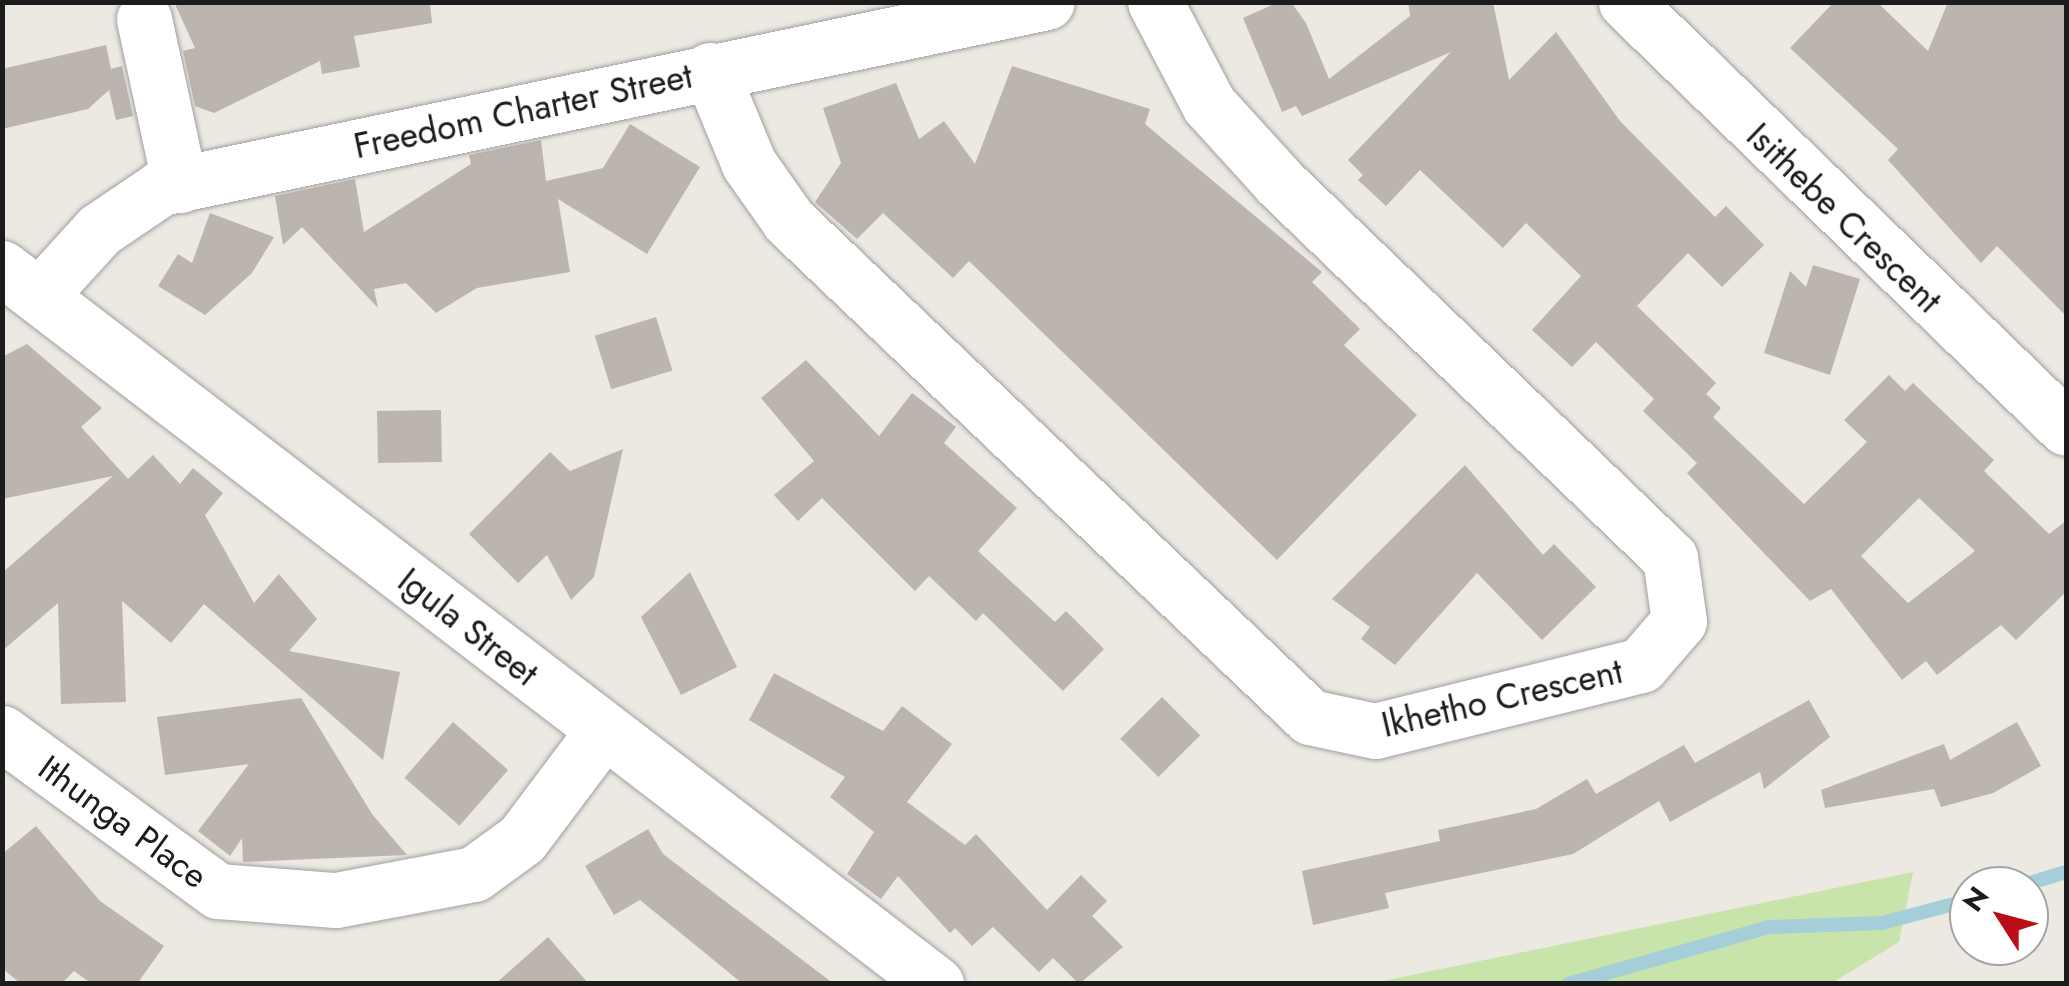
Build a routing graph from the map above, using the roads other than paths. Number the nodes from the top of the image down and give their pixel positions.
1 (1047, 2) edge
2 (1155, 2) edge
3 (1626, 2) edge
4 (144, 19) dead end
5 (710, 70) junction
6 (180, 185) junction
7 (21, 282) edge
8 (2066, 428) edge
9 (602, 731) junction
10 (2, 733) edge
11 (936, 984) edge

1 - 5 street, Freedom Charter Street
2 - 5 street, Ikhetho Crescent
3 - 8 street, Isithebe Crescent
4 - 6 street
5 - 6 street, Freedom Charter Street
6 - 7 street, Freedom Charter Street
7 - 9 street, Igula Street
9 - 10 street, Ithunga Place
9 - 11 street, Igula Street

